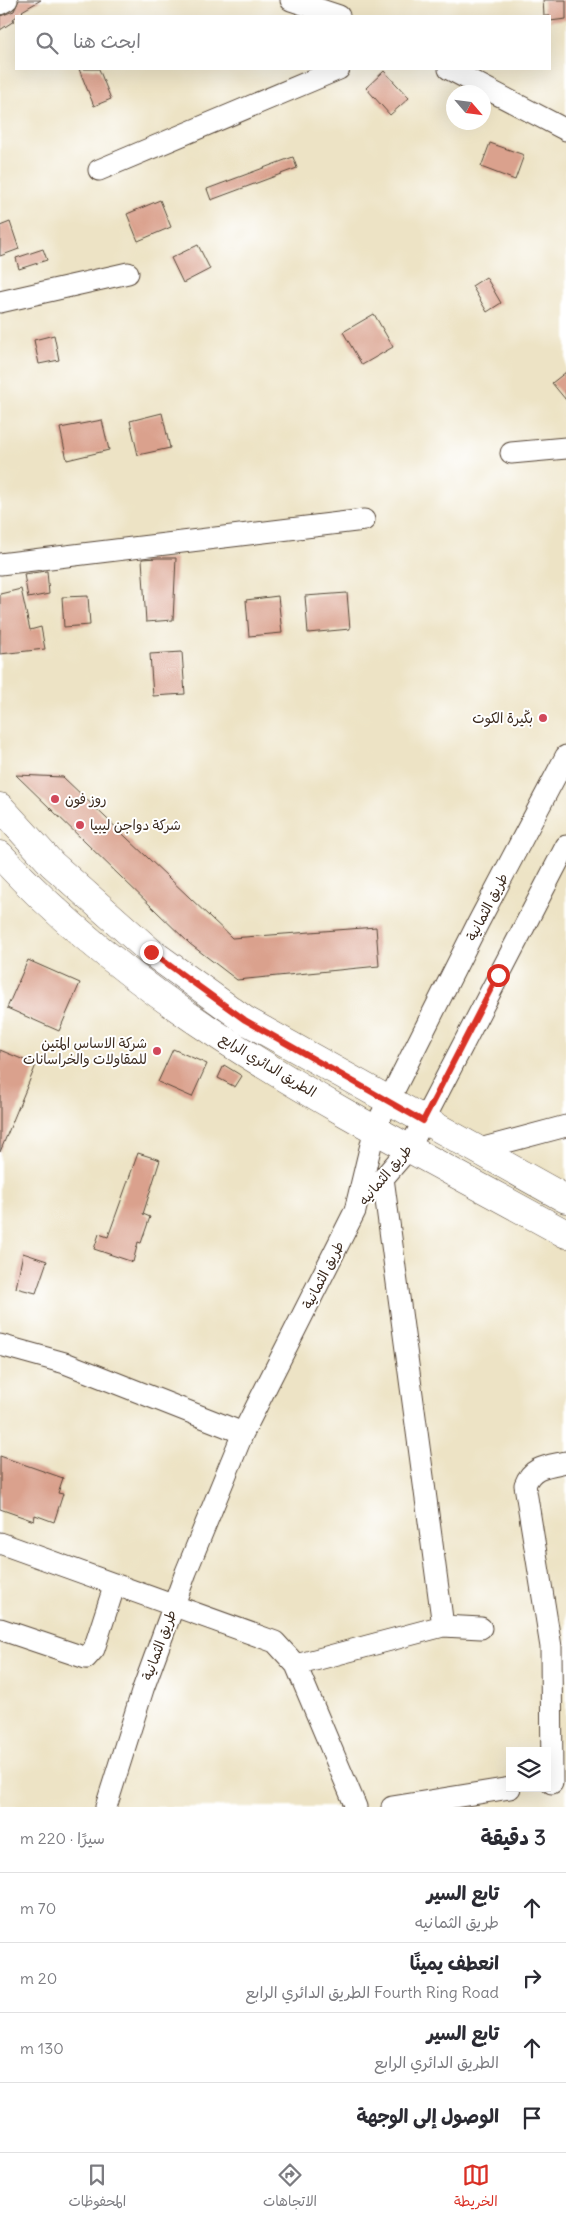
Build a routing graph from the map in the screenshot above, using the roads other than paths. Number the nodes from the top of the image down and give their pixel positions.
1 (7, 0) edge
2 (291, 0) edge
3 (0, 4) edge
4 (336, 15) edge
5 (337, 70) edge
6 (451, 70) edge
7 (566, 130) edge
8 (99, 170) dead end
9 (128, 273) dead end
10 (0, 302) edge
11 (566, 448) edge
12 (511, 453) dead end
13 (364, 520) dead end
14 (0, 564) edge
15 (566, 756) edge
16 (0, 807) edge
17 (566, 846) edge
18 (0, 855) edge
19 (388, 1102) junction
20 (423, 1121) junction
21 (566, 1126) edge
22 (375, 1128) junction
23 (410, 1147) junction
24 (476, 1150) junction
25 (383, 1178) junction
26 (566, 1199) edge
27 (355, 1211) junction
28 (566, 1234) edge
29 (0, 1345) edge
30 (243, 1433) junction
31 (566, 1462) edge
32 (0, 1543) edge
33 (115, 1584) junction
34 (174, 1605) junction
35 (443, 1626) junction
36 (481, 1628) dead end
37 (0, 1629) edge
38 (296, 1665) junction
39 (555, 1782) edge
40 (506, 1789) edge
41 (106, 1807) edge
42 (356, 1807) edge
43 (392, 1807) edge

1 - 3 street
2 - 4 street
5 - 8 street
6 - 7 street
9 - 10 street
11 - 12 street
13 - 14 street
15 - 19 street, طريق الثمانية
16 - 19 main road, الطريق الدائري الرابع
17 - 20 street, طريق الثمانيه
18 - 22 main road, الطريق الدائري الرابع
19 - 20 main road, الطريق الدائري الرابع
19 - 22 street, طريق الثمانية
20 - 23 street, طريق الثمانيه
20 - 24 main road, الطريق الدائري الرابع
21 - 24 street
22 - 23 main road, الطريق الدائري الرابع
22 - 27 street, طريق الثمانية
23 - 25 street, طريق الثمانيه
23 - 28 main road, الطريق الدائري الرابع
24 - 26 main road, الطريق الدائري الرابع
25 - 27 street, طريق الثمانيه
25 - 35 street
27 - 30 street, طريق الثمانية
29 - 30 street
30 - 34 street, طريق الثمانية
31 - 39 street
32 - 33 street
33 - 34 street
33 - 37 street
34 - 38 street
34 - 41 street, طريق الثمانية
35 - 36 street
35 - 38 street
38 - 42 street
40 - 43 street

